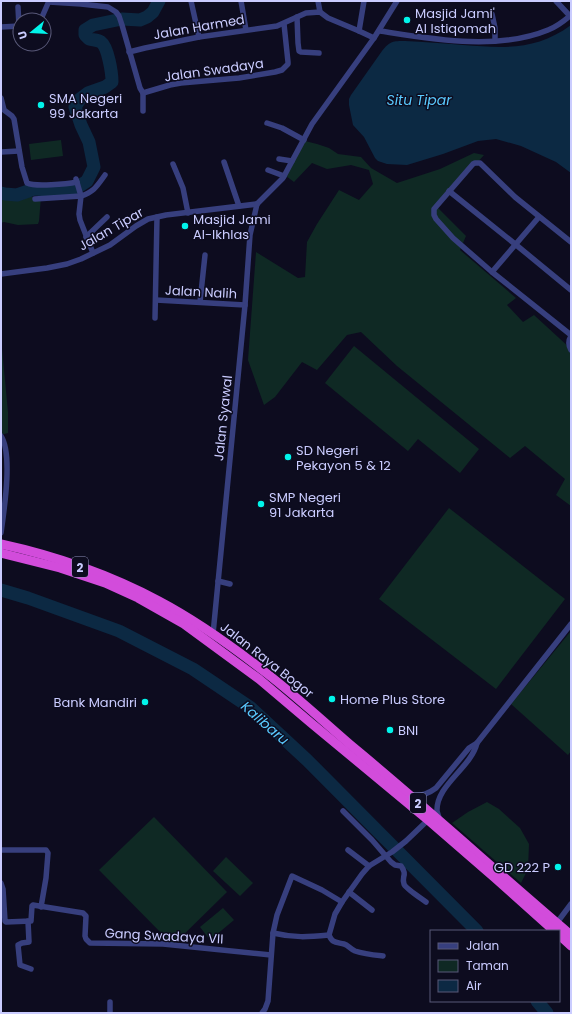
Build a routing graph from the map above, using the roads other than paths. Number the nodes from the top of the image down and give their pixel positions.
1 (191, 1) edge
2 (241, 1) edge
3 (318, 1) edge
4 (364, 1) edge
5 (397, 1) edge
6 (556, 1) edge
7 (49, 2) edge
8 (108, 4) edge
9 (18, 7) dead end
10 (18, 12) edge
11 (44, 12) edge
12 (320, 12) junction
13 (492, 14) dead end
14 (570, 16) edge
15 (297, 17) junction
16 (284, 24) junction
17 (12, 26) edge
18 (1, 27) edge
19 (246, 30) junction
20 (380, 30) junction
21 (359, 31) junction
22 (199, 37) junction
23 (374, 38) junction
24 (495, 41) junction
25 (129, 52) junction
26 (319, 53) dead end
27 (143, 93) junction
28 (1, 98) edge
29 (143, 111) dead end
30 (268, 123) dead end
31 (304, 140) junction
32 (19, 151) junction
33 (1, 152) edge
34 (280, 159) dead end
35 (292, 161) junction
36 (224, 162) dead end
37 (173, 164) dead end
38 (268, 170) dead end
39 (105, 175) dead end
40 (284, 176) junction
41 (450, 191) junction
42 (80, 195) junction
43 (34, 199) dead end
44 (257, 204) junction
45 (239, 206) junction
46 (188, 213) junction
47 (107, 217) dead end
48 (157, 217) junction
49 (539, 217) junction
50 (86, 237) junction
51 (571, 242) edge
52 (516, 244) junction
53 (93, 254) junction
54 (205, 255) dead end
55 (492, 272) junction
56 (1, 274) edge
57 (571, 290) edge
58 (156, 300) junction
59 (200, 302) junction
60 (245, 305) junction
61 (155, 318) dead end
62 (571, 335) edge
63 (571, 350) edge
64 (1, 436) edge
65 (3, 506) edge
66 (1, 533) edge
67 (1, 544) edge
68 (1, 553) edge
69 (218, 581) junction
70 (230, 584) dead end
71 (571, 624) edge
72 (213, 634) junction
73 (477, 743) junction
74 (436, 788) junction
75 (442, 793) junction
76 (407, 798) junction
77 (343, 811) dead end
78 (428, 820) junction
79 (442, 826) junction
80 (1, 850) edge
81 (348, 850) dead end
82 (386, 855) junction
83 (369, 866) junction
84 (1, 883) edge
85 (349, 892) junction
86 (342, 902) junction
87 (426, 902) dead end
88 (571, 904) edge
89 (41, 907) junction
90 (372, 910) dead end
91 (28, 921) junction
92 (555, 930) edge
93 (560, 932) edge
94 (273, 933) junction
95 (329, 935) junction
96 (560, 935) edge
97 (571, 935) edge
98 (571, 946) edge
99 (271, 955) junction
100 (383, 956) dead end
101 (31, 969) dead end
102 (110, 1002) dead end
103 (110, 1013) edge
104 (262, 1013) edge

1 - 22 street
2 - 19 street
3 - 12 street
4 - 21 street
5 - 20 street
6 - 14 street
7 - 8 street
7 - 11 street
8 - 25 street
9 - 10 street
12 - 15 street, Jalan Harmed
12 - 21 street
13 - 24 street
14 - 24 street
15 - 16 street, Jalan Harmed
15 - 26 street
16 - 19 street, Jalan Harmed
16 - 27 street, Jalan Swadaya
17 - 18 street
19 - 22 street, Jalan Harmed
20 - 23 street
20 - 24 street
21 - 23 street
22 - 25 street, Jalan Harmed
23 - 31 street
25 - 27 street
27 - 29 street
28 - 32 street
30 - 31 street
31 - 35 street
32 - 33 street
32 - 42 street
34 - 35 street
35 - 40 street
36 - 45 street
37 - 46 street
38 - 40 street
39 - 42 street
40 - 44 street
41 - 49 street
41 - 52 street
41 - 55 street
42 - 43 street
42 - 50 street
44 - 45 street, Jalan Tipar
44 - 60 street, Jalan Syawal
45 - 46 street, Jalan Tipar
46 - 48 street, Jalan Tipar
47 - 50 street
48 - 53 street, Jalan Tipar
48 - 58 street
49 - 51 street
49 - 52 street
50 - 53 street
52 - 55 street
52 - 57 street
53 - 56 street, Jalan Tipar
54 - 59 street
55 - 62 street
58 - 59 street, Jalan Nalih
58 - 61 street
59 - 60 street, Jalan Nalih
60 - 69 street, Jalan Syawal
62 - 63 street
64 - 65 street
65 - 66 street
67 - 72 highway, Jalan Raya Bogor / 2
68 - 76 highway, Jalan Raya Bogor / 2
69 - 70 street
69 - 72 street, Jalan Syawal
71 - 73 street
72 - 76 highway, Jalan Raya Bogor / 2
73 - 74 street
73 - 75 street
74 - 75 street
74 - 76 street
75 - 79 street
76 - 78 highway, Jalan Raya Bogor / 2
76 - 79 highway, Jalan Raya Bogor / 2
77 - 82 street
78 - 79 highway, Jalan Raya Bogor / 2
78 - 82 street
79 - 92 highway, Jalan Raya Bogor / 2
80 - 89 street
81 - 83 street
82 - 83 street
82 - 87 street
83 - 85 street
84 - 91 street
85 - 86 street
85 - 90 street
86 - 94 street
86 - 95 street
88 - 92 street
89 - 91 street
89 - 99 street, Gang Swadaya VII
91 - 101 street
93 - 97 highway, Jalan Raya Bogor / 2
94 - 95 street
94 - 99 street
95 - 100 street
96 - 98 highway, Jalan Raya Bogor / 2
99 - 104 street
102 - 103 street

